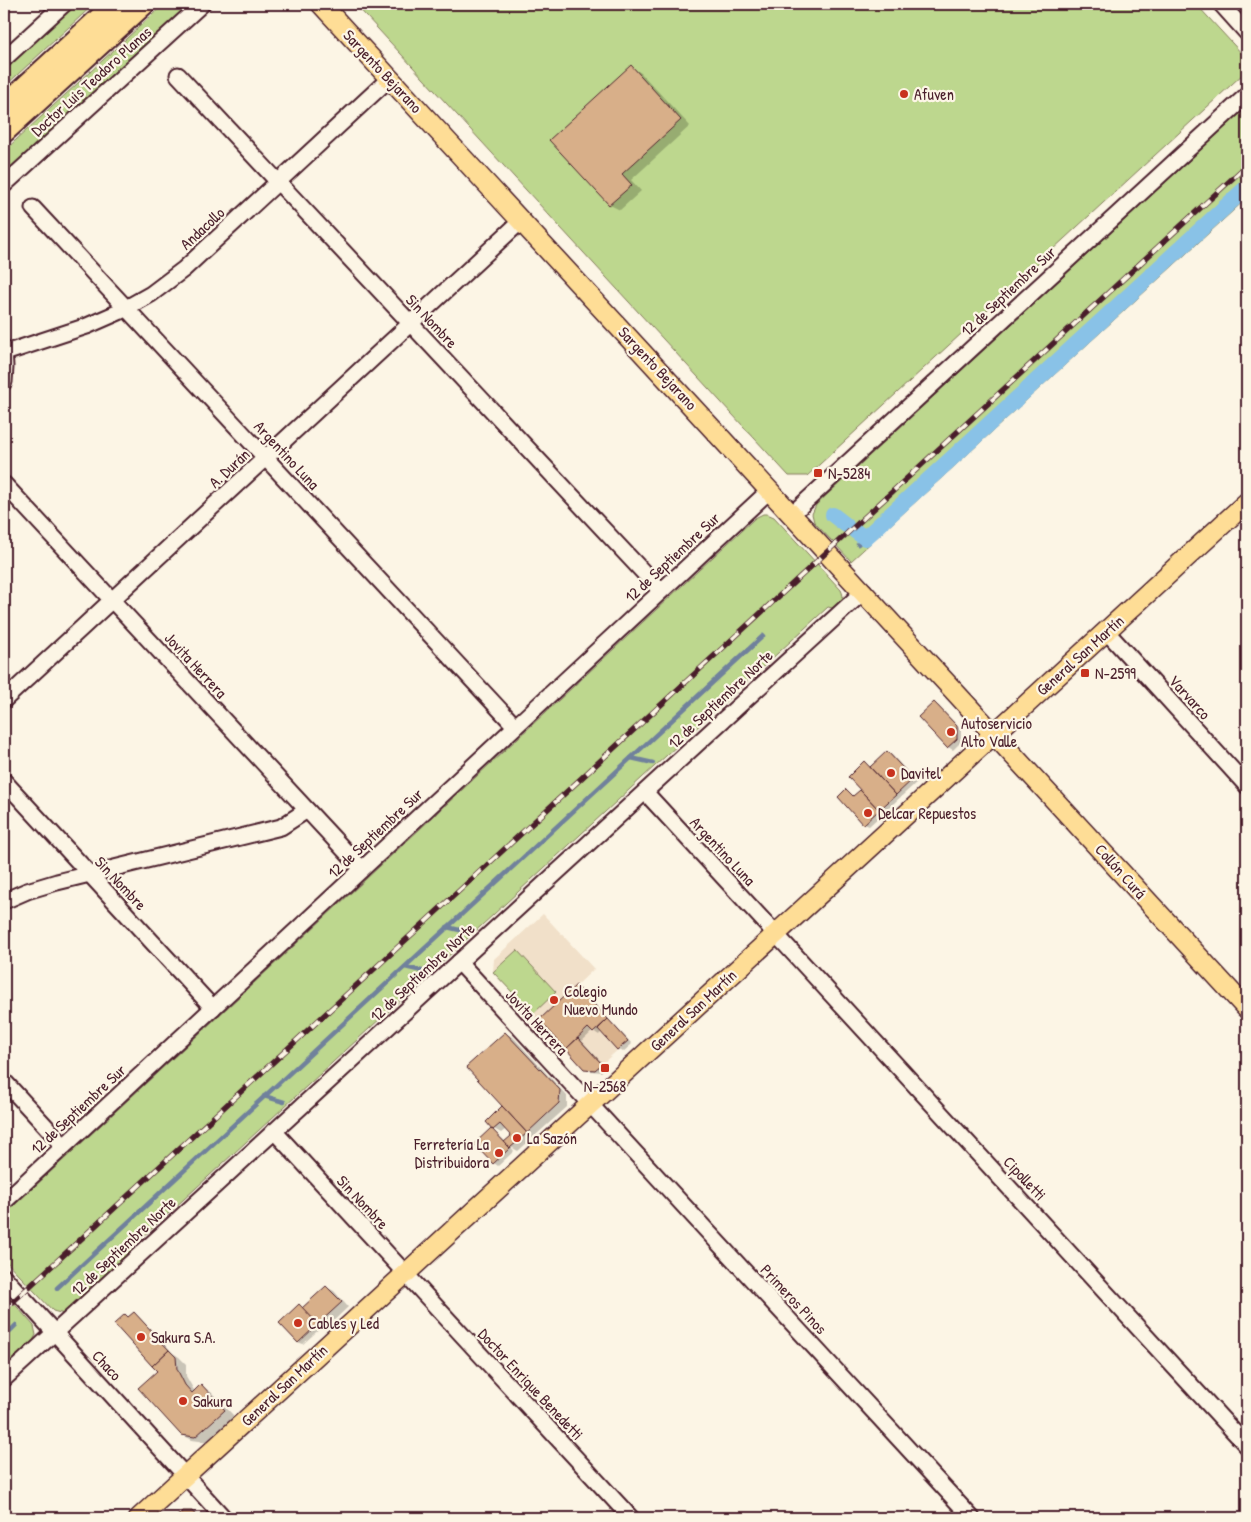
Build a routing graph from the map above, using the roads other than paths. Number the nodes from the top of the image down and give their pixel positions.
1 (64, 4) edge
2 (116, 4) edge
3 (143, 4) edge
4 (202, 4) edge
5 (321, 4) edge
6 (1220, 4) edge
7 (1247, 33) edge
8 (4, 59) edge
9 (178, 75) dead end
10 (390, 78) junction
11 (1247, 95) edge
12 (4, 107) edge
13 (4, 131) edge
14 (278, 182) junction
15 (4, 185) edge
16 (33, 208) dead end
17 (521, 221) junction
18 (126, 308) junction
19 (410, 323) junction
20 (4, 350) edge
21 (4, 382) edge
22 (265, 458) junction
23 (4, 484) edge
24 (770, 490) junction
25 (1247, 502) edge
26 (792, 514) junction
27 (864, 591) junction
28 (661, 592) junction
29 (112, 600) junction
30 (1106, 631) junction
31 (4, 700) edge
32 (515, 726) junction
33 (995, 733) junction
34 (4, 781) edge
35 (1247, 786) edge
36 (645, 792) junction
37 (307, 810) junction
38 (362, 870) junction
39 (90, 874) junction
40 (4, 901) edge
41 (776, 934) junction
42 (459, 962) junction
43 (213, 1008) junction
44 (1247, 1009) edge
45 (4, 1081) edge
46 (590, 1104) junction
47 (274, 1132) junction
48 (64, 1146) junction
49 (4, 1202) edge
50 (406, 1274) junction
51 (4, 1277) edge
52 (54, 1333) junction
53 (4, 1380) edge
54 (1247, 1446) edge
55 (185, 1476) junction
56 (139, 1518) edge
57 (224, 1518) edge
58 (631, 1518) edge
59 (972, 1518) edge

1 - 8 street
2 - 12 highway
3 - 13 highway
4 - 15 street, Doctor Luis Teodoro Planas
5 - 10 main road, Sargento Bejarano
6 - 7 street
9 - 14 street, Sin Nombre
10 - 14 street, Andacollo
10 - 17 main road, Sargento Bejarano
11 - 26 street, 12 de Septiembre Sur
14 - 18 street, Andacollo
14 - 19 street, Sin Nombre
16 - 18 street, Argentino Luna
17 - 19 street, A. Durán
17 - 24 main road, Sargento Bejarano
18 - 20 street, Andacollo
18 - 22 street, Argentino Luna
19 - 22 street, A. Durán
19 - 28 street, Sin Nombre
20 - 21 street
22 - 29 street, A. Durán
22 - 32 street, Argentino Luna
23 - 29 street, Jovita Herrera
24 - 26 main road, Sargento Bejarano
24 - 28 street, 12 de Septiembre Sur
25 - 30 main road, General San Martín
26 - 27 main road, Sargento Bejarano
27 - 33 main road, Sargento Bejarano
27 - 36 street, 12 de Septiembre Norte
28 - 32 street, 12 de Septiembre Sur
29 - 31 street, A. Durán
29 - 37 street, Jovita Herrera
30 - 33 main road, General San Martín
30 - 35 street, Varvarco
32 - 38 street, 12 de Septiembre Sur
33 - 41 main road, General San Martín
33 - 44 main road, Collón Curá
34 - 39 street, Sin Nombre
36 - 41 street, Argentino Luna
36 - 42 street, 12 de Septiembre Norte
37 - 38 street, Jovita Herrera
37 - 39 street
38 - 43 street, 12 de Septiembre Sur
39 - 40 street
39 - 43 street, Sin Nombre
41 - 46 main road, General San Martín
41 - 54 street, Cipolletti
42 - 46 street, Jovita Herrera
42 - 47 street, 12 de Septiembre Norte
43 - 48 street, 12 de Septiembre Sur
45 - 48 street
46 - 50 main road, General San Martín
46 - 59 street, Primeros Pinos
47 - 50 street, Sin Nombre
47 - 52 street, 12 de Septiembre Norte
48 - 49 street, 12 de Septiembre Sur
50 - 55 main road, General San Martín
50 - 58 street, Doctor Enrique Benedetti
51 - 52 street, Chaco
52 - 53 street, 12 de Septiembre Norte
52 - 55 street, Chaco
55 - 56 main road, General San Martín
55 - 57 street, Chaco

